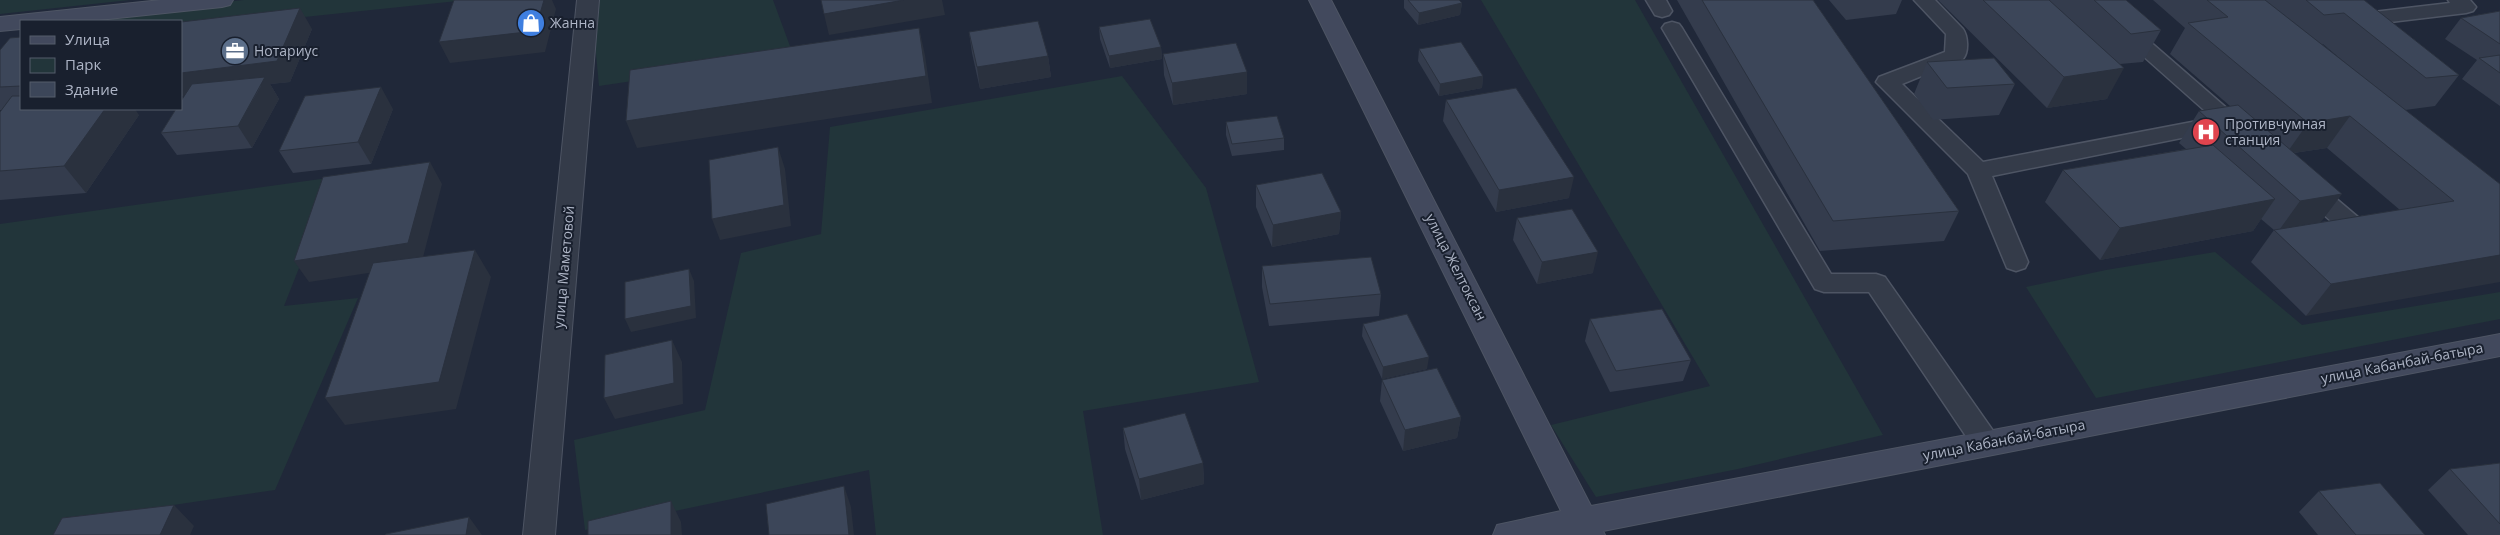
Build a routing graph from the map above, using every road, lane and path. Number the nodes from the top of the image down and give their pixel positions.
1 (213, 0) edge
2 (588, 0) edge
3 (1320, 0) edge
4 (1924, 0) edge
5 (2090, 0) edge
6 (2458, 0) edge
7 (1664, 13) edge
8 (2364, 19) edge
9 (37, 20) edge
10 (20, 22) edge
11 (0, 24) edge
12 (2231, 122) junction
13 (2261, 147) edge
14 (1978, 171) junction
15 (2290, 173) edge
16 (2350, 224) edge
17 (2016, 262) dead end
18 (2500, 345) edge
19 (1986, 443) junction
20 (1587, 528) edge
21 (540, 535) edge
22 (1509, 535) edge

1 - 9 main road
2 - 21 street, улица Маметовой
3 - 20 main road, улица Желтоксан
4 - 14 lane
5 - 12 lane
6 - 8 lane
7 - 19 lane
10 - 11 main road
12 - 13 lane
12 - 14 lane
14 - 17 lane
15 - 16 lane
18 - 19 main road, улица Кабанбай-батыра
19 - 20 main road, улица Кабанбай-батыра
20 - 22 main road, улица Кабанбай-батыра

